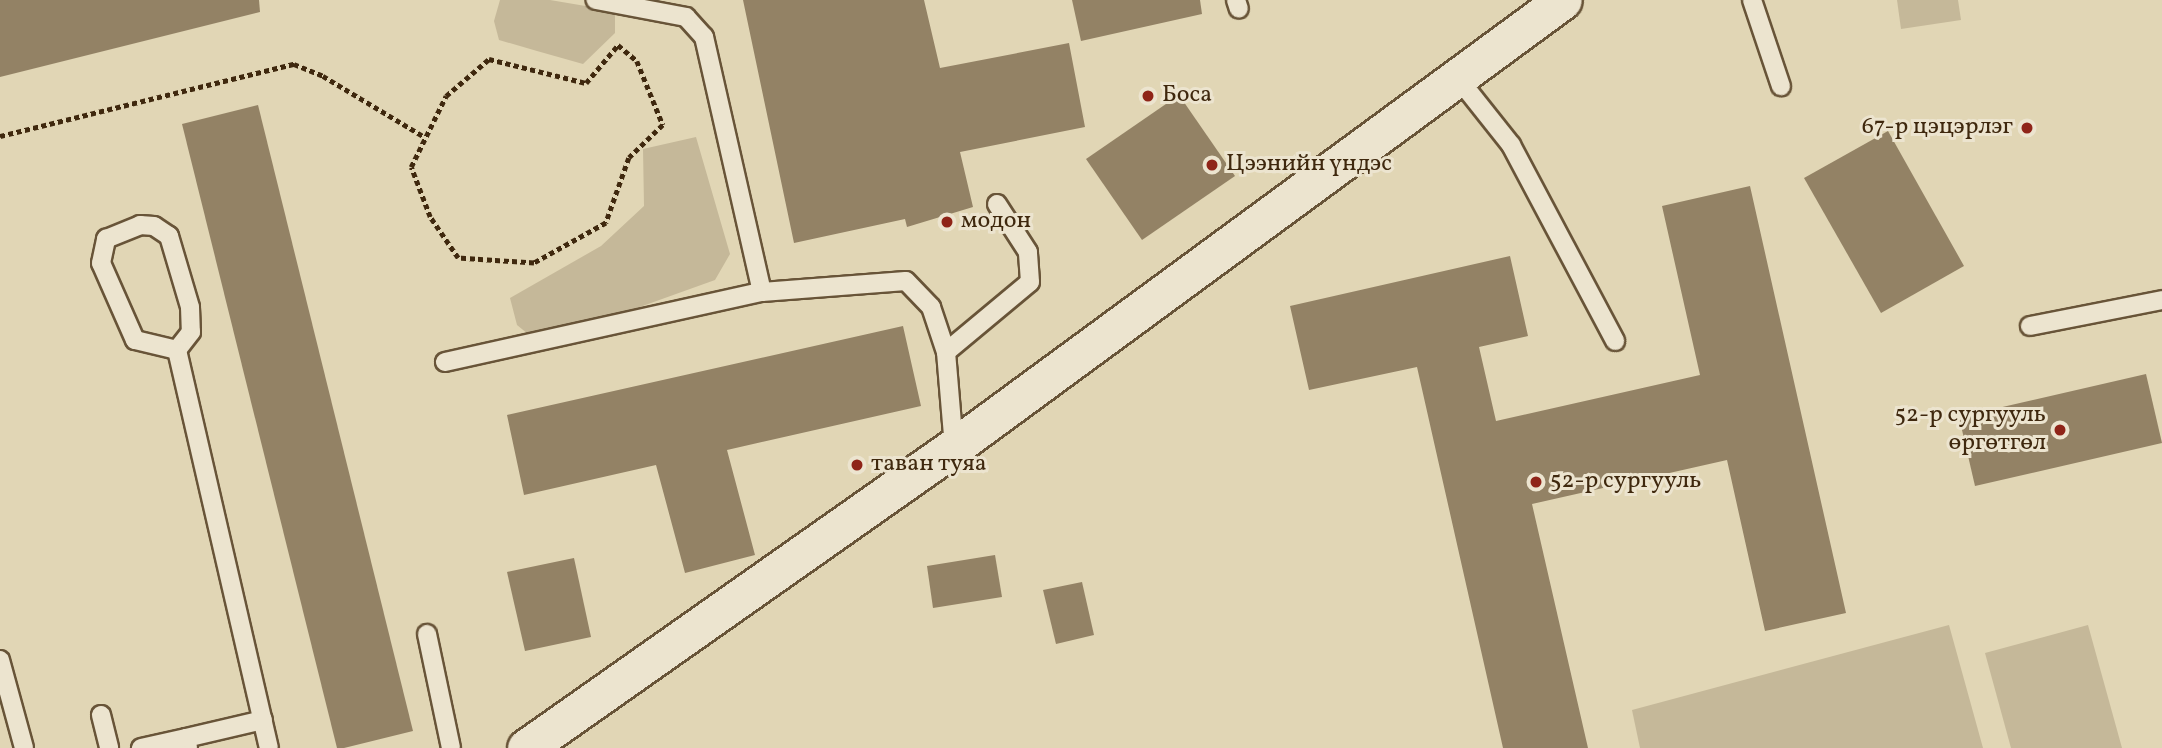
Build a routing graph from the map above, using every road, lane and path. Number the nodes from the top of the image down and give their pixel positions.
1 (596, 0) edge
2 (1563, 0) edge
3 (1752, 0) edge
4 (641, 4) edge
5 (1457, 77) junction
6 (1781, 86) dead end
7 (0, 136) edge
8 (423, 136) junction
9 (997, 204) dead end
10 (762, 292) junction
11 (2162, 300) edge
12 (2030, 326) dead end
13 (1615, 341) dead end
14 (177, 350) junction
15 (946, 352) junction
16 (445, 362) dead end
17 (954, 447) junction
18 (427, 634) dead end
19 (0, 660) edge
20 (101, 715) dead end
21 (263, 720) junction
22 (187, 743) edge
23 (24, 748) edge
24 (109, 748) edge
25 (141, 748) edge
26 (268, 748) edge
27 (451, 748) edge
28 (526, 748) edge

1 - 4 lane
2 - 5 street
3 - 6 lane
4 - 10 lane
5 - 13 lane
5 - 17 street
7 - 8 path
8 - 8 path
9 - 15 lane
10 - 15 lane
10 - 16 lane
11 - 12 lane
14 - 14 lane
14 - 21 lane
15 - 17 lane
17 - 28 street
18 - 27 lane
19 - 23 lane
20 - 24 lane
21 - 22 lane
21 - 26 lane
22 - 25 lane

